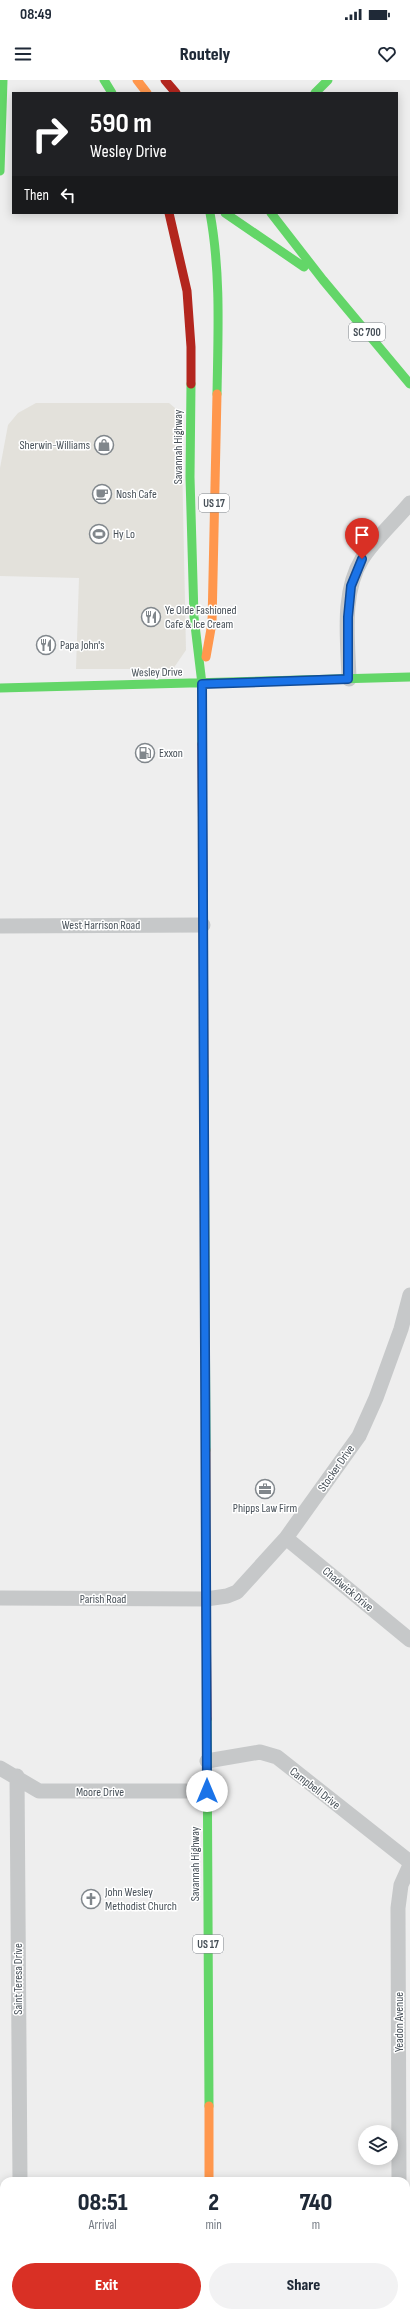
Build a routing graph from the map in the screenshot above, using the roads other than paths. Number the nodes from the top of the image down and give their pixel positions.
1 (3, 80) edge
2 (104, 80) edge
3 (136, 80) edge
4 (165, 80) edge
5 (328, 80) edge
6 (111, 92) edge
7 (146, 92) edge
8 (175, 92) edge
9 (316, 92) edge
10 (0, 171) edge
11 (169, 214) edge
12 (210, 214) edge
13 (226, 214) edge
14 (272, 214) edge
15 (323, 280) junction
16 (410, 384) edge
17 (410, 503) edge
18 (410, 677) edge
19 (348, 679) junction
20 (202, 684) junction
21 (0, 688) edge
22 (203, 925) junction
23 (0, 926) edge
24 (410, 1295) edge
25 (286, 1538) junction
26 (0, 1598) edge
27 (206, 1599) junction
28 (410, 1640) edge
29 (207, 1761) junction
30 (0, 1768) edge
31 (16, 1776) junction
32 (207, 1791) junction
33 (410, 1863) edge
34 (405, 2111) edge
35 (20, 2177) edge
36 (209, 2177) edge
37 (400, 2177) edge

1 - 10 main road
2 - 6 main road
3 - 7 main road
4 - 8 main road
5 - 9 main road
11 - 20 main road, Savannah Highway / US 17
12 - 20 main road, Savannah Highway / US 17
13 - 15 main road, SC 700
14 - 15 main road, SC 700
15 - 16 main road, SC 700
17 - 19 street
18 - 19 main road, Wesley Drive
19 - 20 main road, Wesley Drive
20 - 21 main road, Wesley Drive
20 - 22 main road, Savannah Highway / US 17
22 - 23 street, West Harrison Road
22 - 27 main road, Savannah Highway / US 17
24 - 25 street, Stocker Drive
25 - 27 street, Stocker Drive
25 - 28 street, Chadwick Drive
26 - 27 street, Parish Road
27 - 29 main road, Savannah Highway / US 17
29 - 32 main road, Savannah Highway / US 17
29 - 33 street, Campbell Drive
30 - 31 street, Moore Drive
31 - 32 street, Moore Drive
31 - 35 street, Saint Teresa Drive
32 - 36 main road, Savannah Highway / US 17
33 - 34 street, Yeadon Avenue
34 - 37 street, Yeadon Avenue

